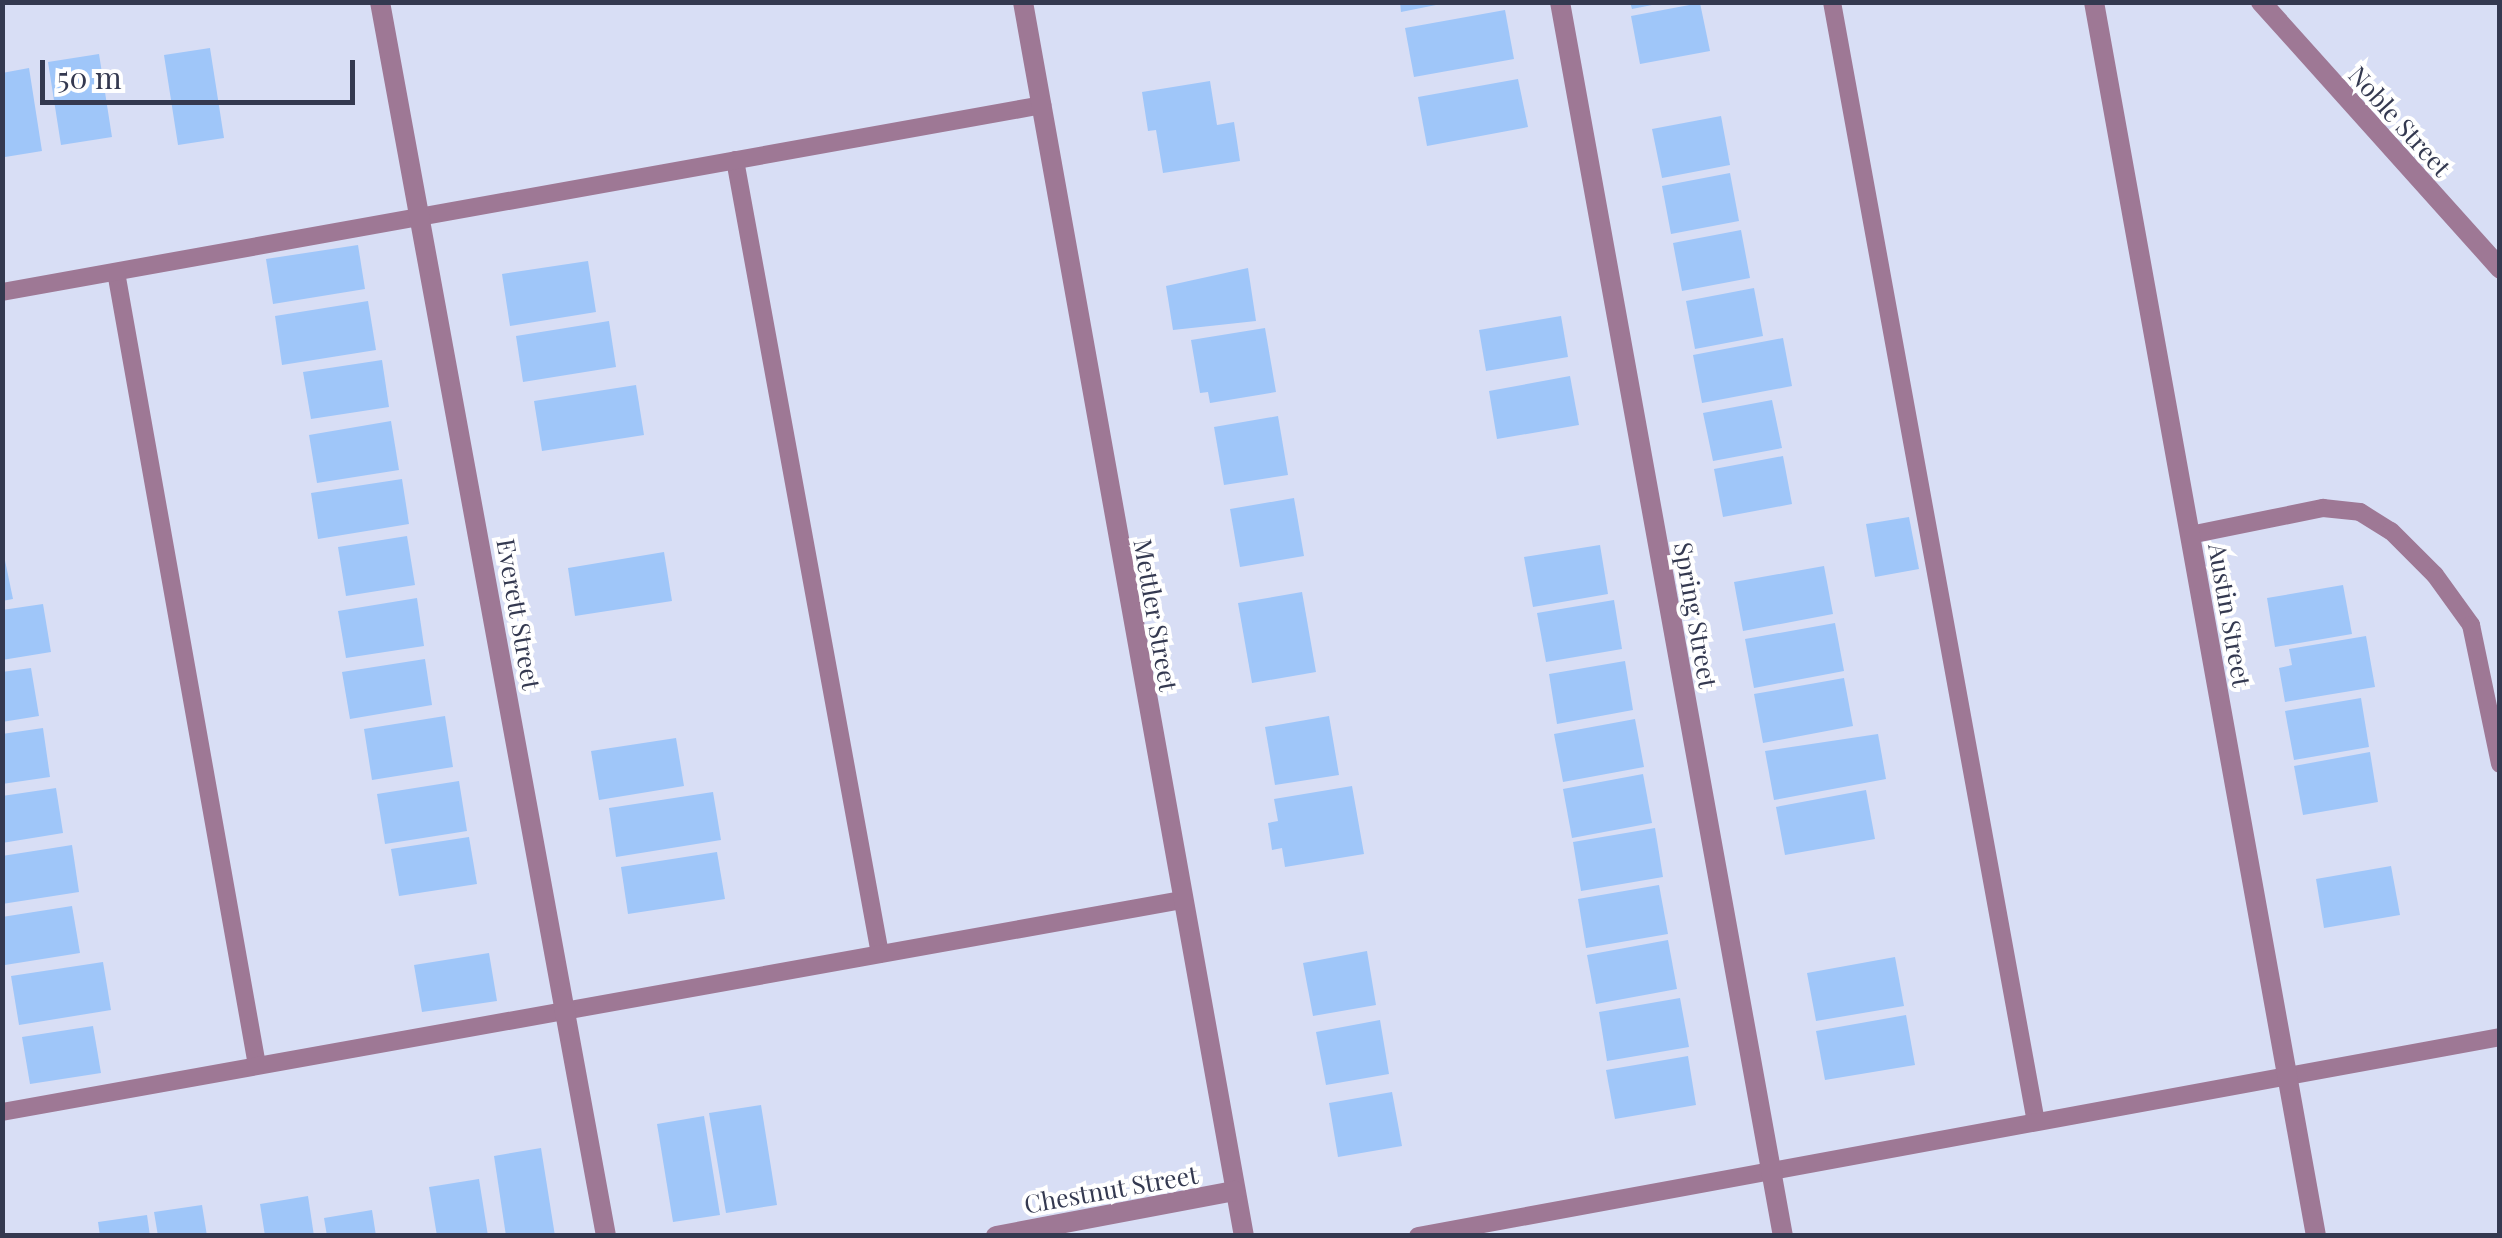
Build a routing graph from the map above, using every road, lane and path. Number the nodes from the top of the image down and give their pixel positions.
1 (380, 2) edge
2 (1023, 2) edge
3 (1560, 2) edge
4 (1832, 2) edge
5 (2094, 2) edge
6 (2263, 4) edge
7 (1042, 105) junction
8 (735, 160) junction
9 (423, 218) junction
10 (2500, 268) edge
11 (116, 272) junction
12 (2, 292) edge
13 (2190, 535) junction
14 (2500, 764) edge
15 (1181, 900) junction
16 (880, 954) junction
17 (564, 1010) junction
18 (2500, 1037) edge
19 (257, 1066) junction
20 (2288, 1076) junction
21 (2, 1112) edge
22 (2036, 1122) junction
23 (1771, 1170) junction
24 (1235, 1192) junction
25 (606, 1236) edge
26 (996, 1236) edge
27 (1244, 1236) edge
28 (1418, 1236) edge
29 (1783, 1236) edge
30 (2316, 1236) edge

1 - 9 street, Everett Street
2 - 7 street, Mettler Street
3 - 23 street, Spring Street
4 - 22 lane
5 - 13 street, Austin Street
6 - 10 street, Noble Street
7 - 8 lane
7 - 15 street, Mettler Street
8 - 9 lane
8 - 16 lane
9 - 11 lane
9 - 17 street, Everett Street
11 - 12 lane
11 - 19 lane
13 - 14 lane
13 - 20 street, Austin Street
15 - 16 lane
15 - 24 street, Mettler Street
16 - 17 lane
17 - 19 lane
17 - 25 street, Everett Street
18 - 20 lane
19 - 21 lane
20 - 22 lane
20 - 30 street, Austin Street
22 - 23 lane
23 - 28 lane
23 - 29 street, Spring Street
24 - 26 street, Chestnut Street
24 - 27 street, Mettler Street

